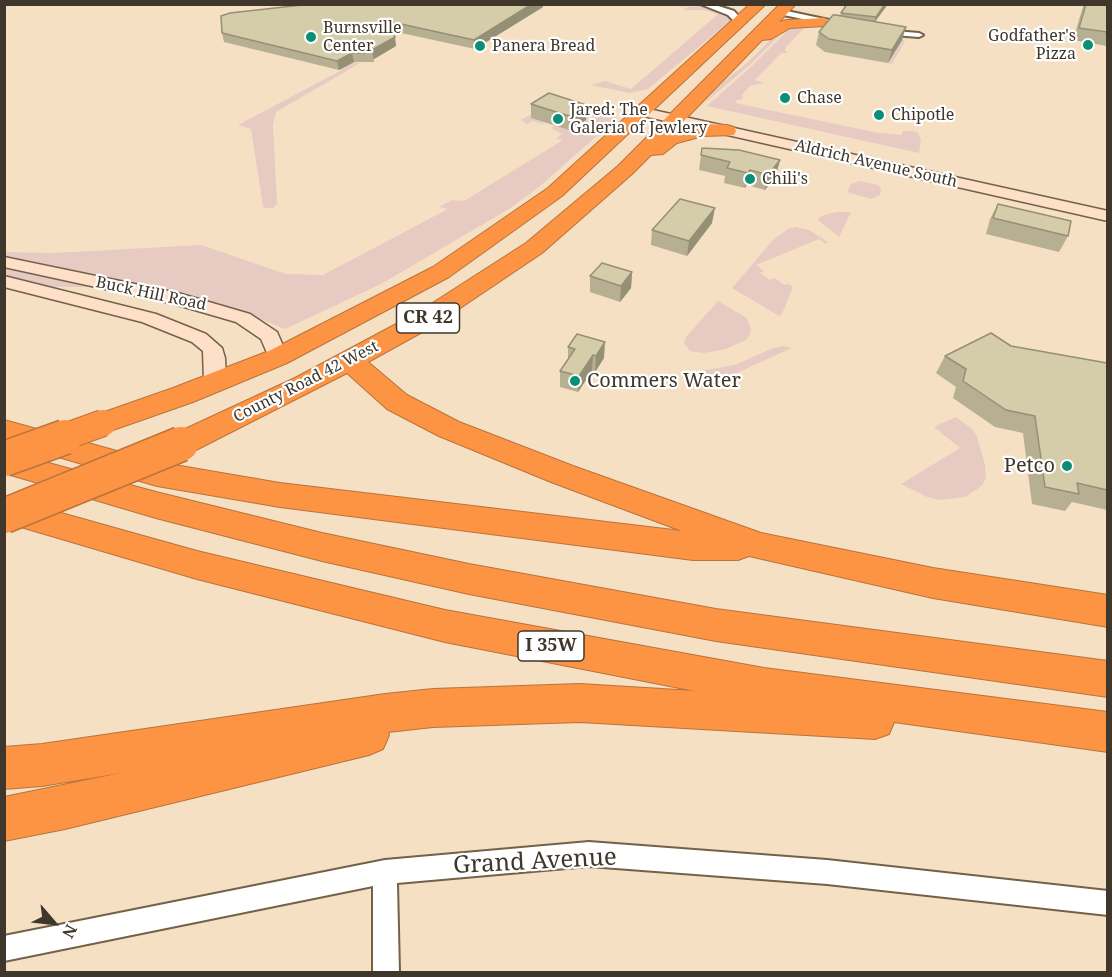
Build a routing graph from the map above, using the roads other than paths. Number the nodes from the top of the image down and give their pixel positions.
1 (703, 4) edge
2 (785, 6) edge
3 (747, 11) edge
4 (836, 22) junction
5 (741, 54) junction
6 (649, 107) junction
7 (681, 115) junction
8 (727, 131) junction
9 (1107, 202) edge
10 (590, 203) junction
11 (1107, 216) edge
12 (4, 262) edge
13 (4, 281) edge
14 (278, 357) junction
15 (350, 361) junction
16 (215, 382) junction
17 (305, 385) junction
18 (4, 430) edge
19 (4, 460) edge
20 (4, 509) edge
21 (4, 516) edge
22 (760, 546) junction
23 (1107, 611) edge
24 (1107, 679) edge
25 (516, 704) junction
26 (1107, 734) edge
27 (4, 768) edge
28 (4, 819) edge
29 (385, 872) junction
30 (1107, 903) edge
31 (4, 949) edge
32 (386, 972) edge

1 - 3 street
2 - 4 street
2 - 4 street
2 - 5 highway, County Road 42 West / CR 42
3 - 5 highway
3 - 6 highway, County Road 42 West / CR 42
4 - 5 highway
5 - 7 highway, County Road 42 West / CR 42
6 - 7 street, Aldrich Avenue South
6 - 14 highway, County Road 42 West / CR 42
7 - 8 street, Aldrich Avenue South
7 - 9 street, Aldrich Avenue South
7 - 10 highway, County Road 42 West / CR 42
8 - 10 highway
8 - 11 street, Aldrich Avenue South
10 - 15 highway, County Road 42 West / CR 42
12 - 14 street, Buck Hill Road
13 - 16 street, Buck Hill Road
14 - 16 highway, County Road 42 West / CR 42
14 - 17 highway
15 - 17 highway, County Road 42 West / CR 42
15 - 22 highway
16 - 19 highway, County Road 42 West / CR 42, bridge
17 - 21 highway, County Road 42 West / CR 42, bridge
18 - 22 highway
19 - 24 highway
20 - 26 highway, I 35W
22 - 23 highway
25 - 26 highway
25 - 27 highway
25 - 28 highway
29 - 30 street, Grand Avenue
29 - 31 street, Grand Avenue
29 - 32 street

